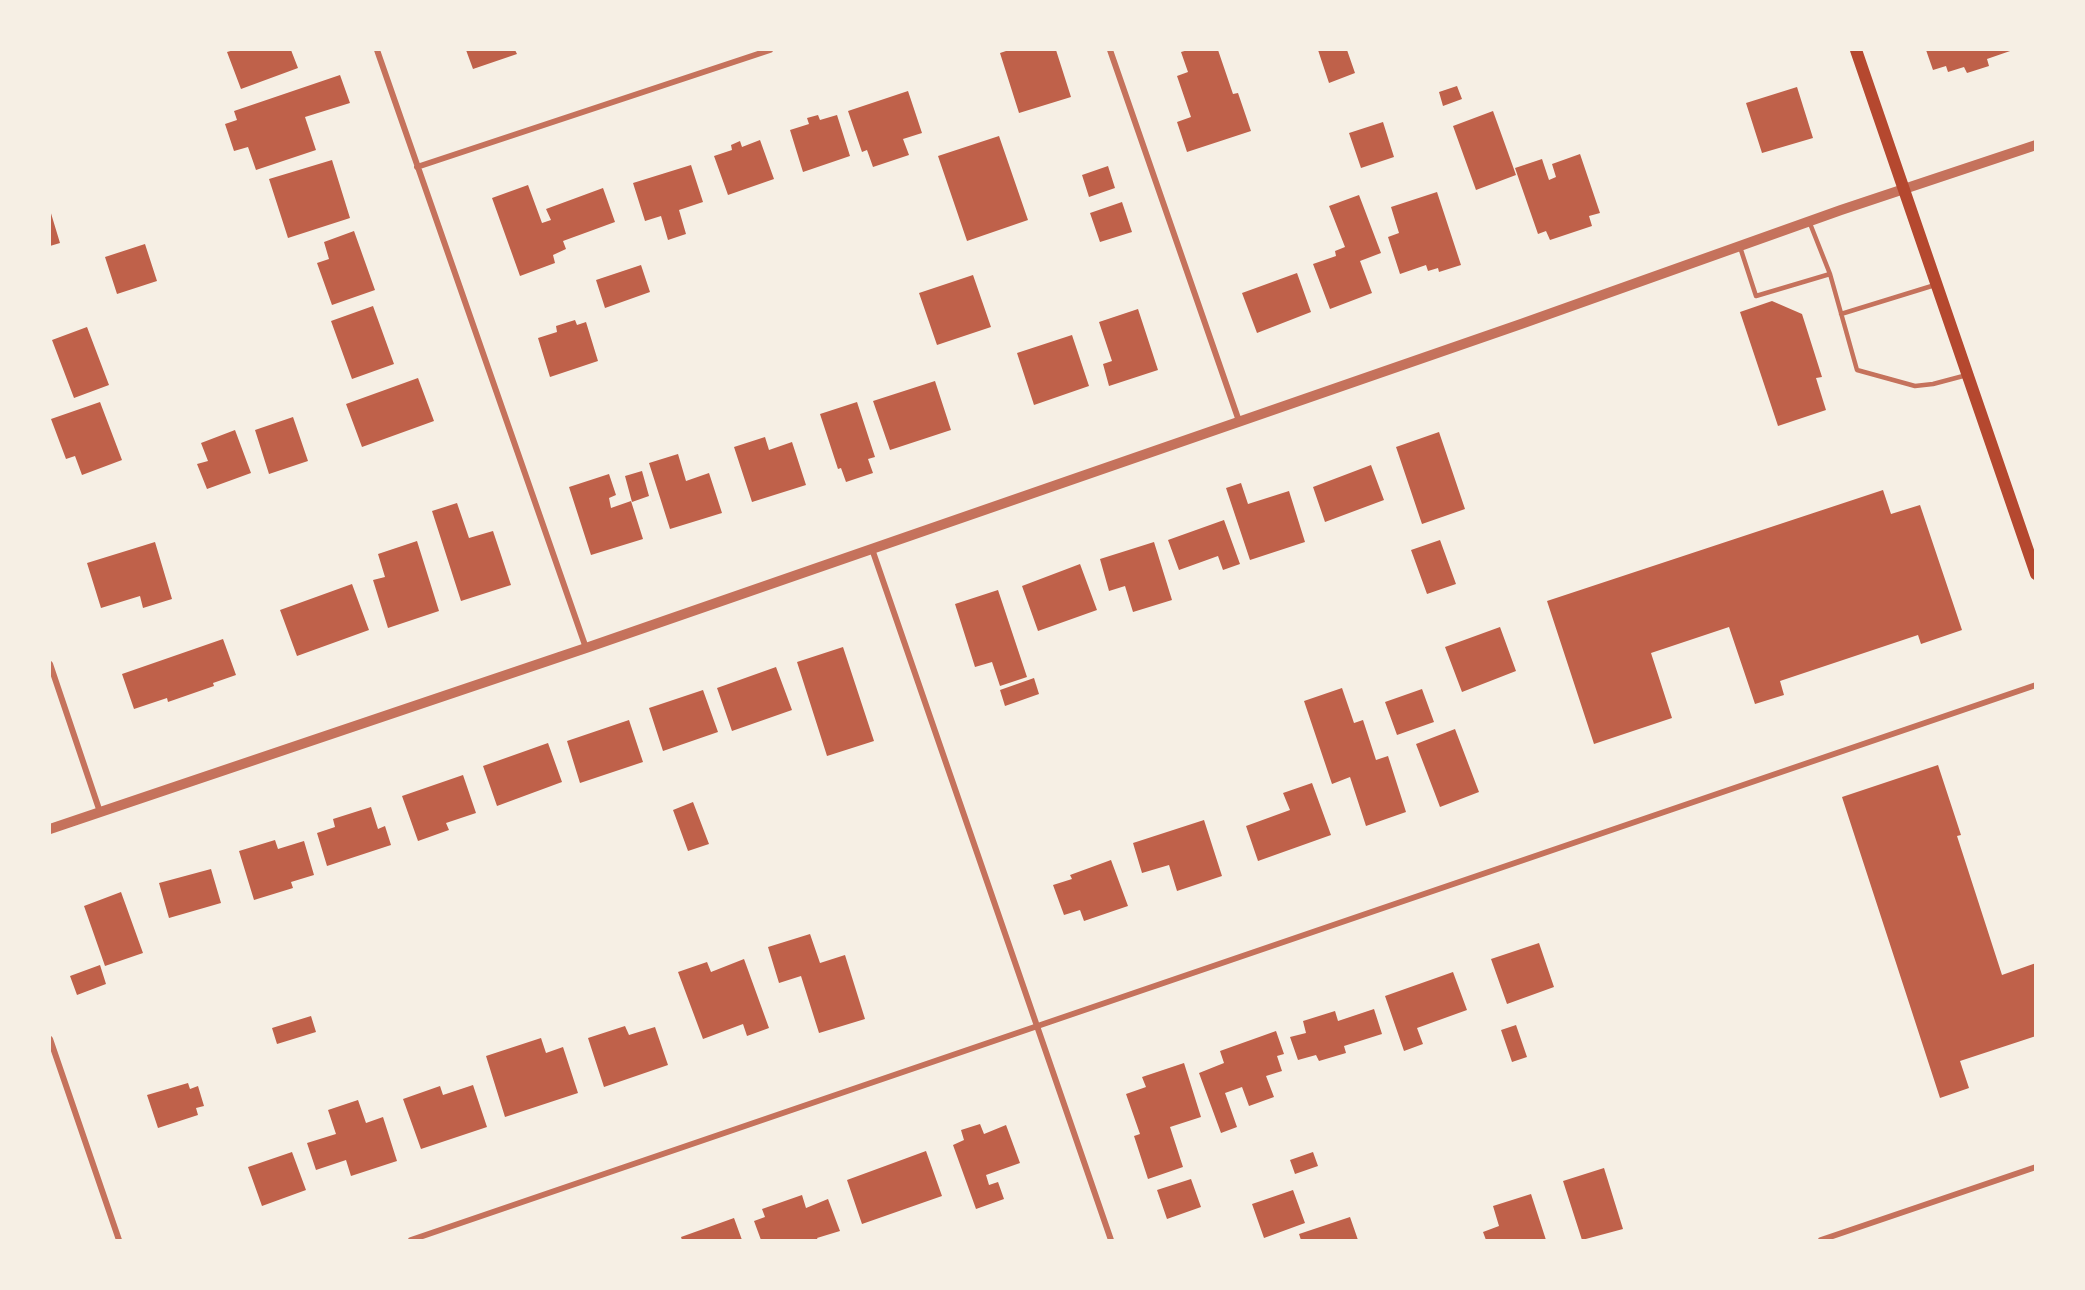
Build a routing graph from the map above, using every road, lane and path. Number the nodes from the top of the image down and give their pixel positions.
1 (377, 50) edge
2 (771, 50) edge
3 (1110, 50) edge
4 (1856, 50) edge
5 (2036, 145) edge
6 (417, 168) junction
7 (1904, 190) junction
8 (1809, 221) junction
9 (1739, 246) junction
10 (1830, 274) junction
11 (1935, 285) junction
12 (1841, 314) junction
13 (1967, 375) junction
14 (1239, 421) junction
15 (872, 548) junction
16 (2036, 574) edge
17 (585, 648) junction
18 (50, 664) edge
19 (2036, 685) edge
20 (100, 812) junction
21 (50, 829) edge
22 (1037, 1026) junction
23 (50, 1039) edge
24 (2036, 1167) edge
25 (119, 1240) edge
26 (411, 1240) edge
27 (1111, 1240) edge
28 (1821, 1240) edge

1 - 6 street
2 - 6 street
3 - 14 street
4 - 7 main road
5 - 7 street
6 - 17 street
7 - 8 street
7 - 11 main road
8 - 9 street
8 - 10 lane
9 - 10 lane
9 - 14 street
10 - 12 lane
11 - 12 lane
11 - 13 main road
12 - 13 lane
13 - 16 main road
14 - 15 street
15 - 17 street
15 - 22 street
17 - 20 street
18 - 20 street
19 - 22 street
20 - 21 street
22 - 26 street
22 - 27 street
23 - 25 street
24 - 28 street

